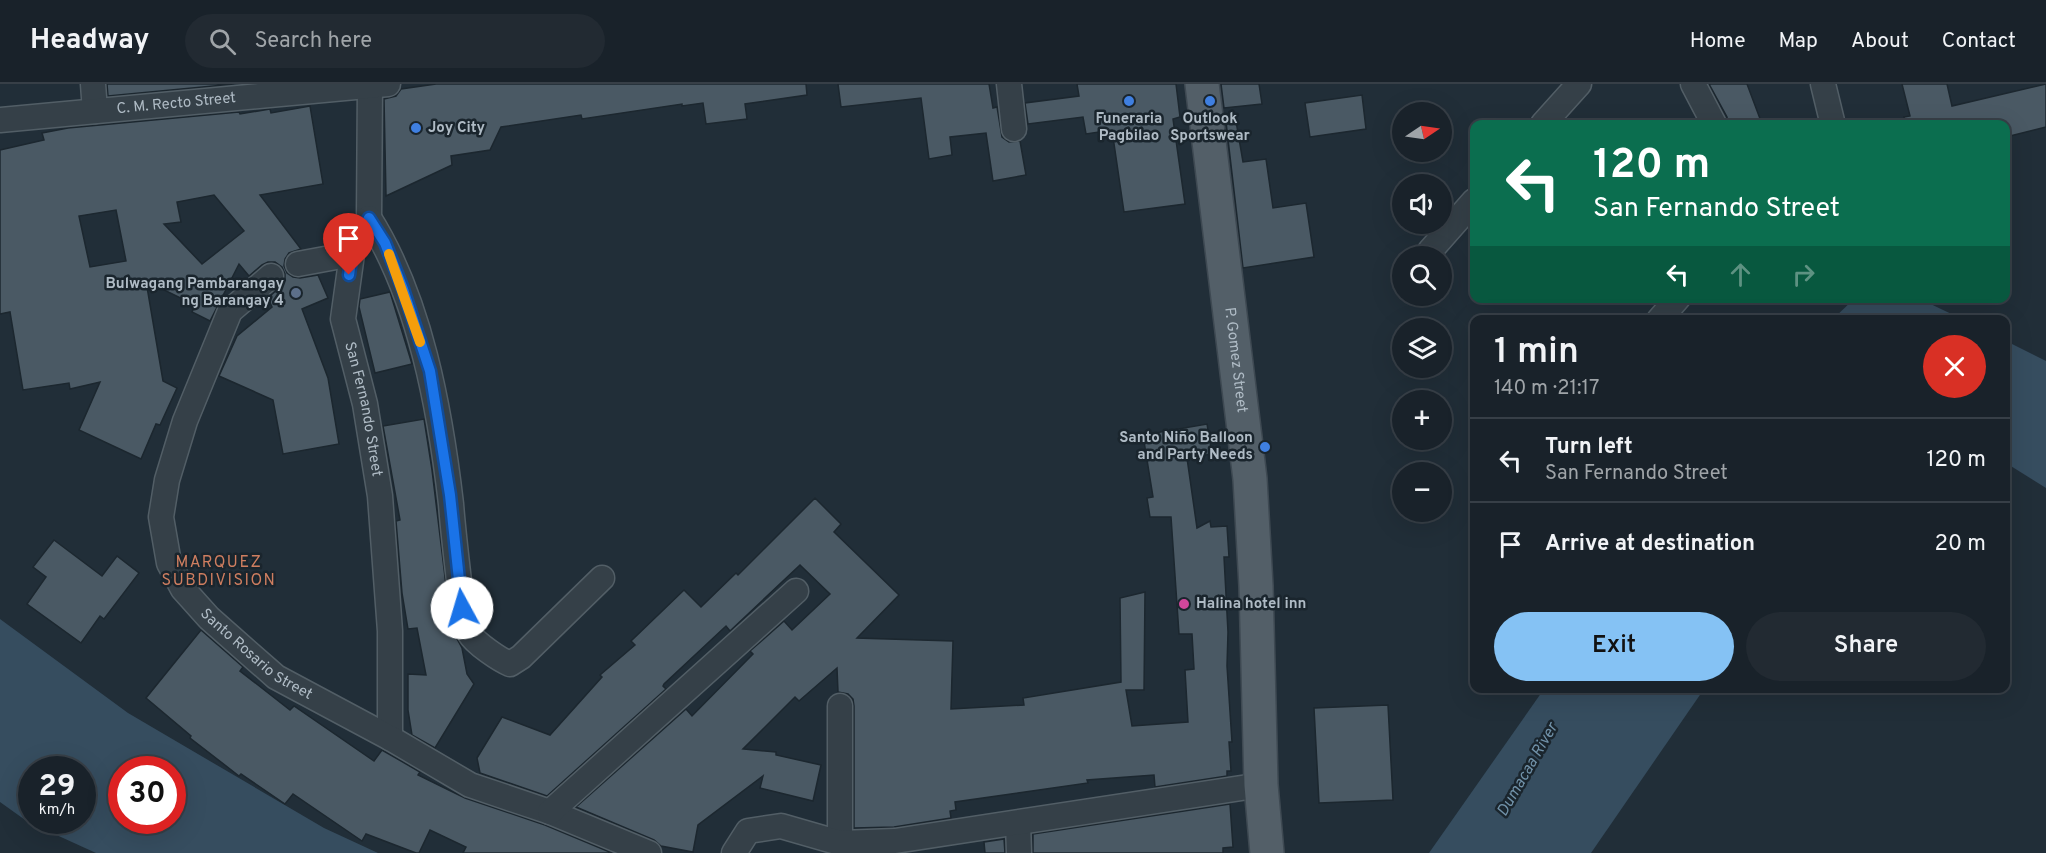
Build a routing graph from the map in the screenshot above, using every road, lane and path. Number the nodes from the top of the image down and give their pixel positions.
1 (93, 84) edge
2 (1009, 84) edge
3 (1202, 84) edge
4 (1579, 84) edge
5 (1693, 84) edge
6 (1823, 84) edge
7 (376, 85) edge
8 (95, 111) junction
9 (0, 120) edge
10 (1547, 120) edge
11 (1712, 120) edge
12 (1832, 120) edge
13 (1014, 129) dead end
14 (1470, 206) edge
15 (369, 218) junction
16 (1435, 246) edge
17 (352, 254) junction
18 (298, 264) dead end
19 (271, 276) dead end
20 (1674, 303) edge
21 (1663, 315) edge
22 (602, 578) dead end
23 (796, 591) dead end
24 (840, 706) dead end
25 (390, 738) junction
26 (1262, 785) junction
27 (550, 812) junction
28 (1018, 823) junction
29 (840, 843) junction
30 (649, 853) edge
31 (734, 853) edge
32 (1019, 853) edge
33 (1267, 853) edge

1 - 8 street
2 - 13 street
3 - 26 main road, P. Gomez Street
4 - 10 street
5 - 11 street
6 - 12 street
7 - 8 street, C. M. Recto Street
7 - 15 street, San Fernando Street
8 - 9 street, C. M. Recto Street
14 - 16 street
15 - 17 street, San Fernando Street
15 - 22 street
17 - 18 street
17 - 25 street, San Fernando Street
19 - 25 street, Santo Rosario Street
20 - 21 street
23 - 27 street
24 - 29 street
25 - 27 street, Santo Rosario Street
26 - 28 street
26 - 33 main road, P. Gomez Street
27 - 30 street, Santo Rosario Street
28 - 29 street
28 - 32 street
29 - 31 street

